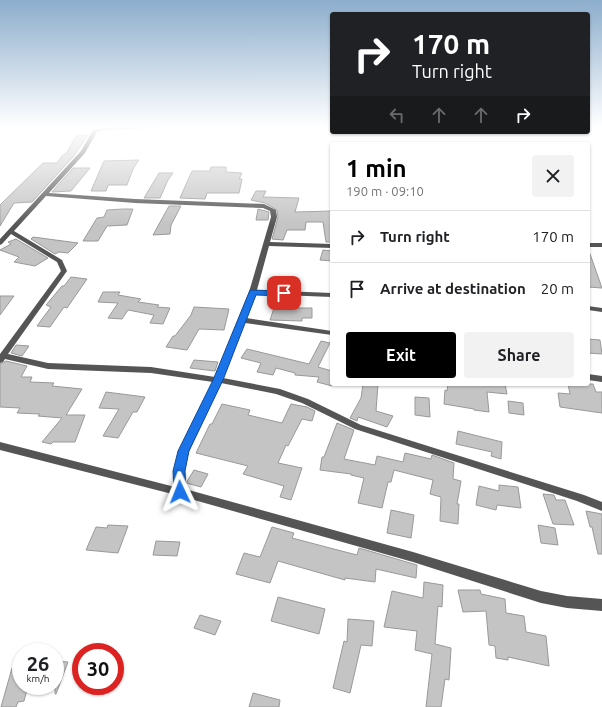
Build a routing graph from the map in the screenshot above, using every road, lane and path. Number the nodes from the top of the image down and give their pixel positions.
1 (76, 160) edge
2 (44, 194) junction
3 (10, 231) junction
4 (0, 243) edge
5 (266, 244) junction
6 (590, 245) edge
7 (602, 245) edge
8 (330, 246) edge
9 (252, 292) junction
10 (330, 295) edge
11 (590, 308) edge
12 (602, 310) edge
13 (242, 320) junction
14 (330, 333) edge
15 (2, 358) edge
16 (590, 377) edge
17 (218, 380) junction
18 (602, 380) edge
19 (0, 446) edge
20 (180, 492) junction
21 (602, 507) edge
22 (602, 605) edge

1 - 2 street
2 - 3 street
2 - 5 street
3 - 4 street
3 - 15 street
5 - 8 street
5 - 9 street
6 - 7 street
9 - 10 street
9 - 13 street
11 - 12 street
13 - 14 street
13 - 17 street
15 - 17 street
16 - 18 street
17 - 20 street
17 - 21 street
19 - 20 street
20 - 22 street

